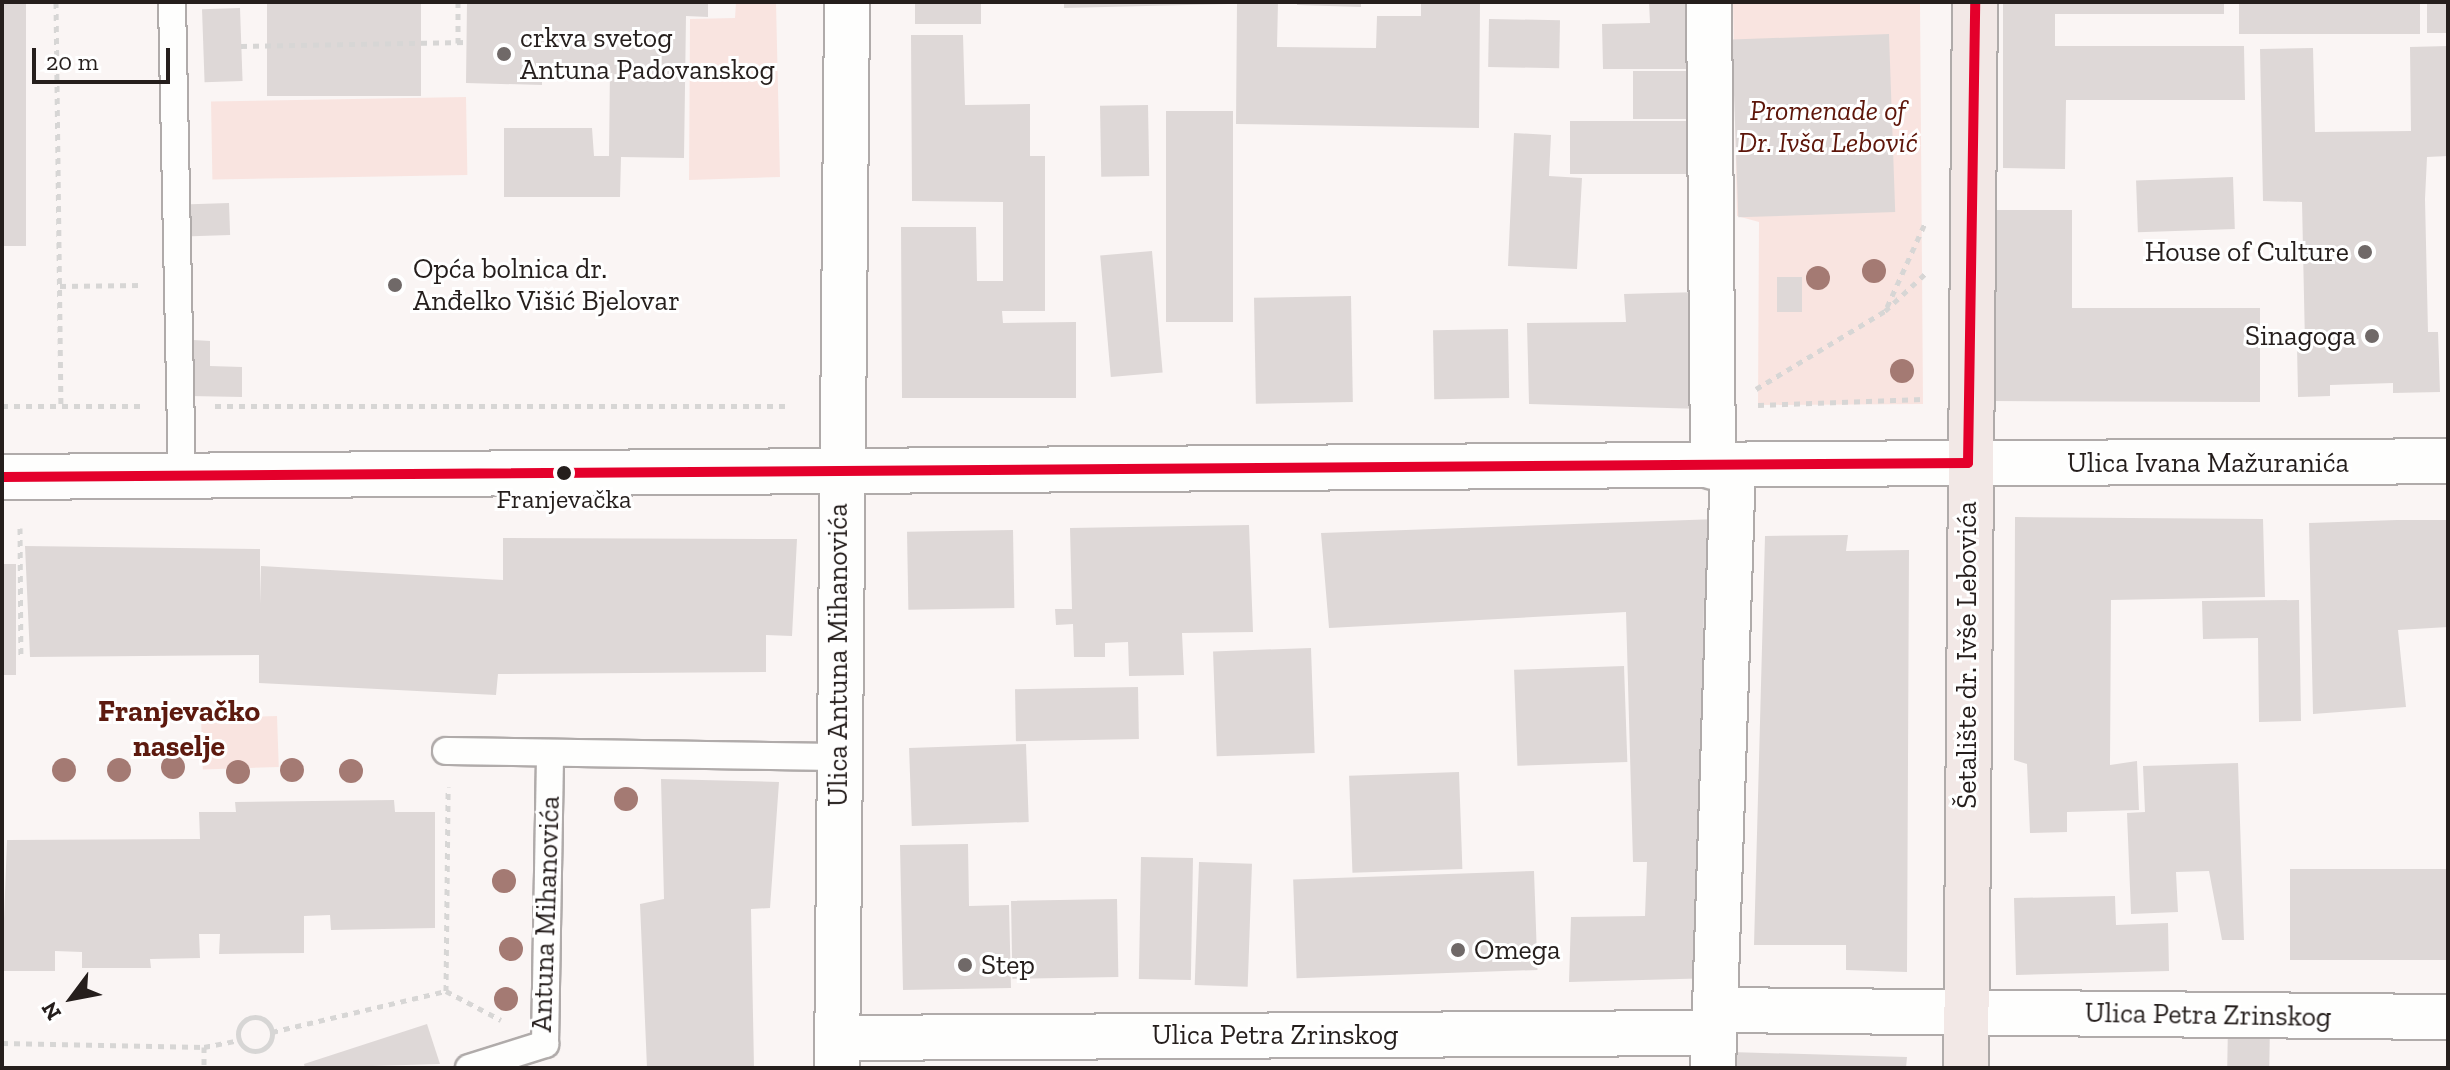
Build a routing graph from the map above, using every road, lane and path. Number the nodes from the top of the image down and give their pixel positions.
1 (56, 2) edge
2 (172, 2) edge
3 (458, 2) edge
4 (847, 2) edge
5 (1709, 2) edge
6 (1975, 2) edge
7 (467, 42) dead end
8 (458, 43) junction
9 (241, 46) dead end
10 (1926, 220) dead end
11 (1926, 273) dead end
12 (178, 284) junction
13 (60, 286) junction
14 (1885, 311) junction
15 (1923, 404) dead end
16 (1758, 405) dead end
17 (2, 406) edge
18 (61, 406) junction
19 (180, 406) junction
20 (788, 406) dead end
21 (1712, 410) junction
22 (2448, 461) edge
23 (1968, 463) junction
24 (1723, 466) junction
25 (839, 467) junction
26 (2, 477) edge
27 (182, 478) junction
28 (20, 528) dead end
29 (21, 656) dead end
30 (446, 751) joint
31 (550, 754) junction
32 (838, 757) junction
33 (446, 991) junction
34 (1967, 1012) junction
35 (2448, 1017) edge
36 (272, 1032) junction
37 (1714, 1037) edge
38 (239, 1040) junction
39 (2, 1043) edge
40 (545, 1044) junction
41 (204, 1047) junction
42 (837, 1053) edge
43 (204, 1068) edge
44 (469, 1068) edge
45 (1966, 1068) edge

1 - 13 path
2 - 12 lane
3 - 8 path
4 - 25 street, Ulica Antuna Mihanovića
5 - 21 street
6 - 23 main road, Šetalište dr. Ivše Lebovića
7 - 8 path
8 - 9 path
10 - 14 path
11 - 14 path
12 - 13 path
12 - 19 lane
13 - 18 path
14 - 21 path
15 - 16 path
17 - 18 path
18 - 19 path
19 - 20 path
19 - 27 lane
21 - 24 street
22 - 23 street, Ulica Ivana Mažuranića
23 - 24 street, Ulica Ivana Mažuranića
23 - 34 main road, Šetalište dr. Ivše Lebovića
24 - 25 street, Ulica Ivana Mažuranića
24 - 37 street
25 - 27 street, Ulica Ivana Mažuranića
25 - 32 street, Ulica Antuna Mihanovića
26 - 27 street, Ulica Ivana Mažuranića
28 - 29 path
30 - 31 lane, Antuna Mihanovića
30 - 33 path
31 - 32 lane, Antuna Mihanovića
31 - 40 lane, Antuna Mihanovića
32 - 42 street, Ulica Antuna Mihanovića
33 - 36 path
33 - 40 path
34 - 35 street, Ulica Petra Zrinskog
34 - 37 street, Ulica Petra Zrinskog
34 - 45 main road, Šetalište dr. Ivše Lebovića
36 - 38 path
36 - 38 path
37 - 42 street, Ulica Petra Zrinskog
38 - 41 path
39 - 41 path
40 - 44 lane, Antuna Mihanovića
41 - 43 path

